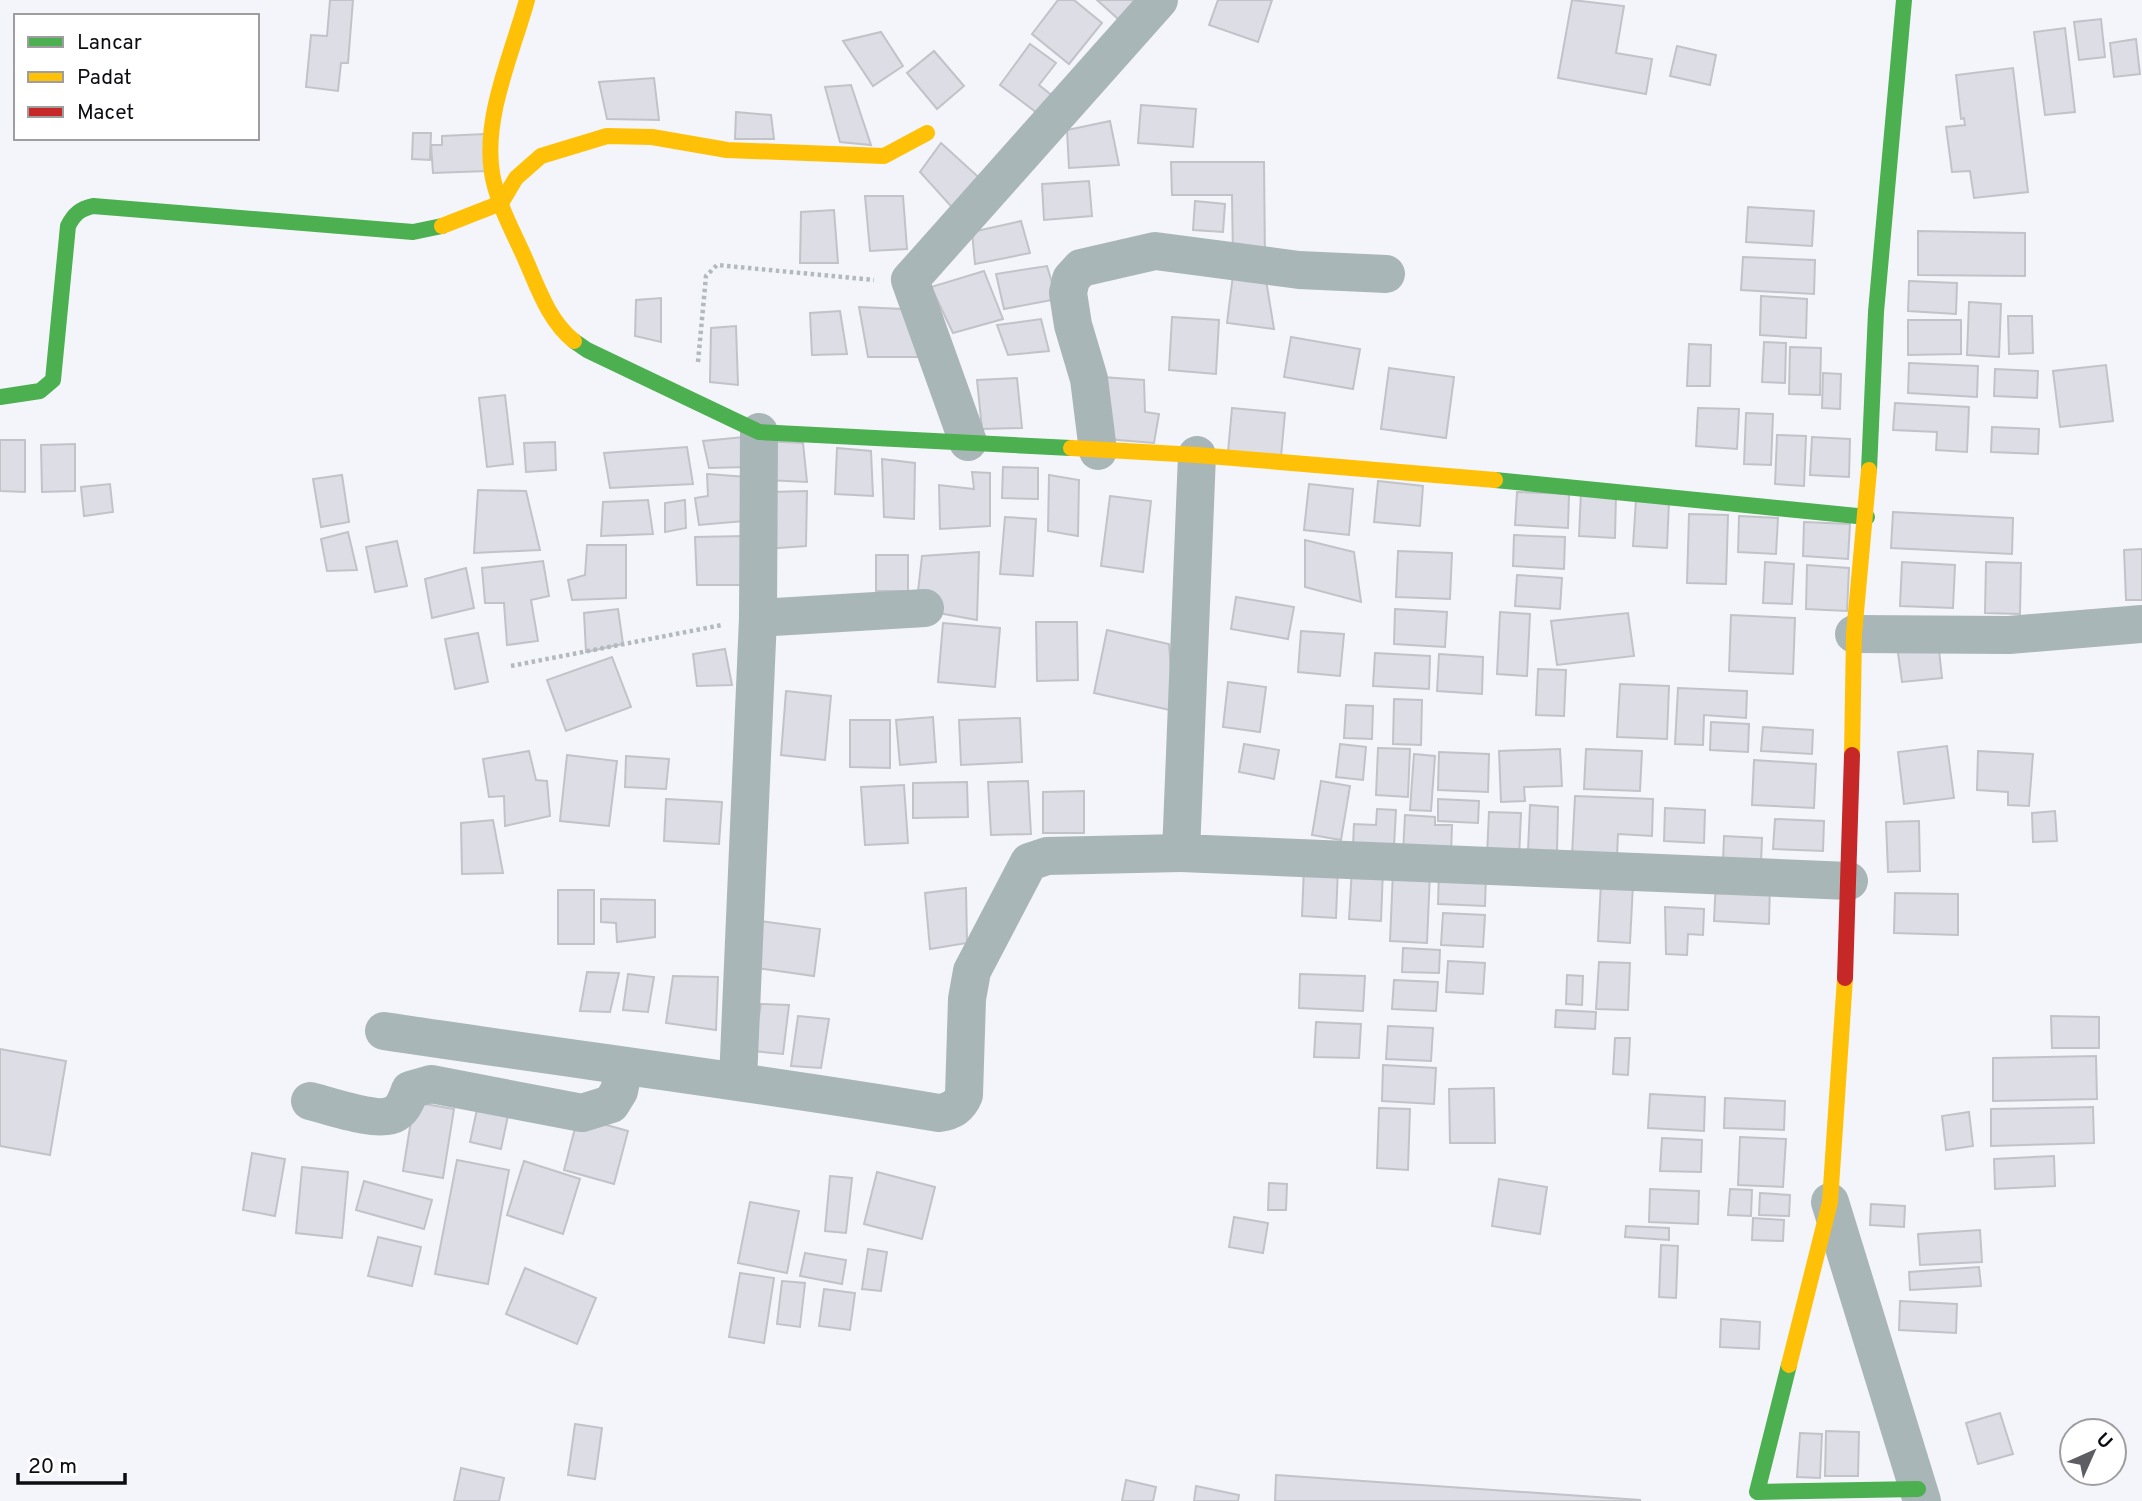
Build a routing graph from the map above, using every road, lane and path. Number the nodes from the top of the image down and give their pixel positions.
1 (527, 0) edge
2 (1159, 0) edge
3 (1904, 0) edge
4 (927, 133) dead end
5 (500, 204) junction
6 (1385, 274) dead end
7 (910, 280) junction
8 (0, 397) edge
9 (694, 401) junction
10 (759, 432) junction
11 (968, 442) junction
12 (1098, 451) junction
13 (1197, 455) junction
14 (1867, 517) junction
15 (925, 608) dead end
16 (758, 618) junction
17 (2142, 624) edge
18 (1854, 634) junction
19 (511, 666) dead end
20 (1181, 853) junction
21 (1849, 880) junction
22 (384, 1031) dead end
23 (624, 1067) junction
24 (738, 1080) junction
25 (310, 1101) dead end
26 (1830, 1202) junction
27 (1920, 1495) edge

1 - 5 street
2 - 7 street
3 - 14 street
4 - 5 street
5 - 8 street
5 - 9 street
6 - 12 street
7 - 9 path
7 - 11 street
9 - 10 street
10 - 11 street
10 - 16 street
11 - 12 street
12 - 13 street
13 - 14 street
13 - 20 street
14 - 18 street
15 - 16 street
16 - 19 path
16 - 24 street
17 - 18 street
18 - 21 street
20 - 21 street
20 - 24 street
21 - 26 street
22 - 23 street
23 - 24 street
23 - 25 street
26 - 27 street
26 - 27 street

